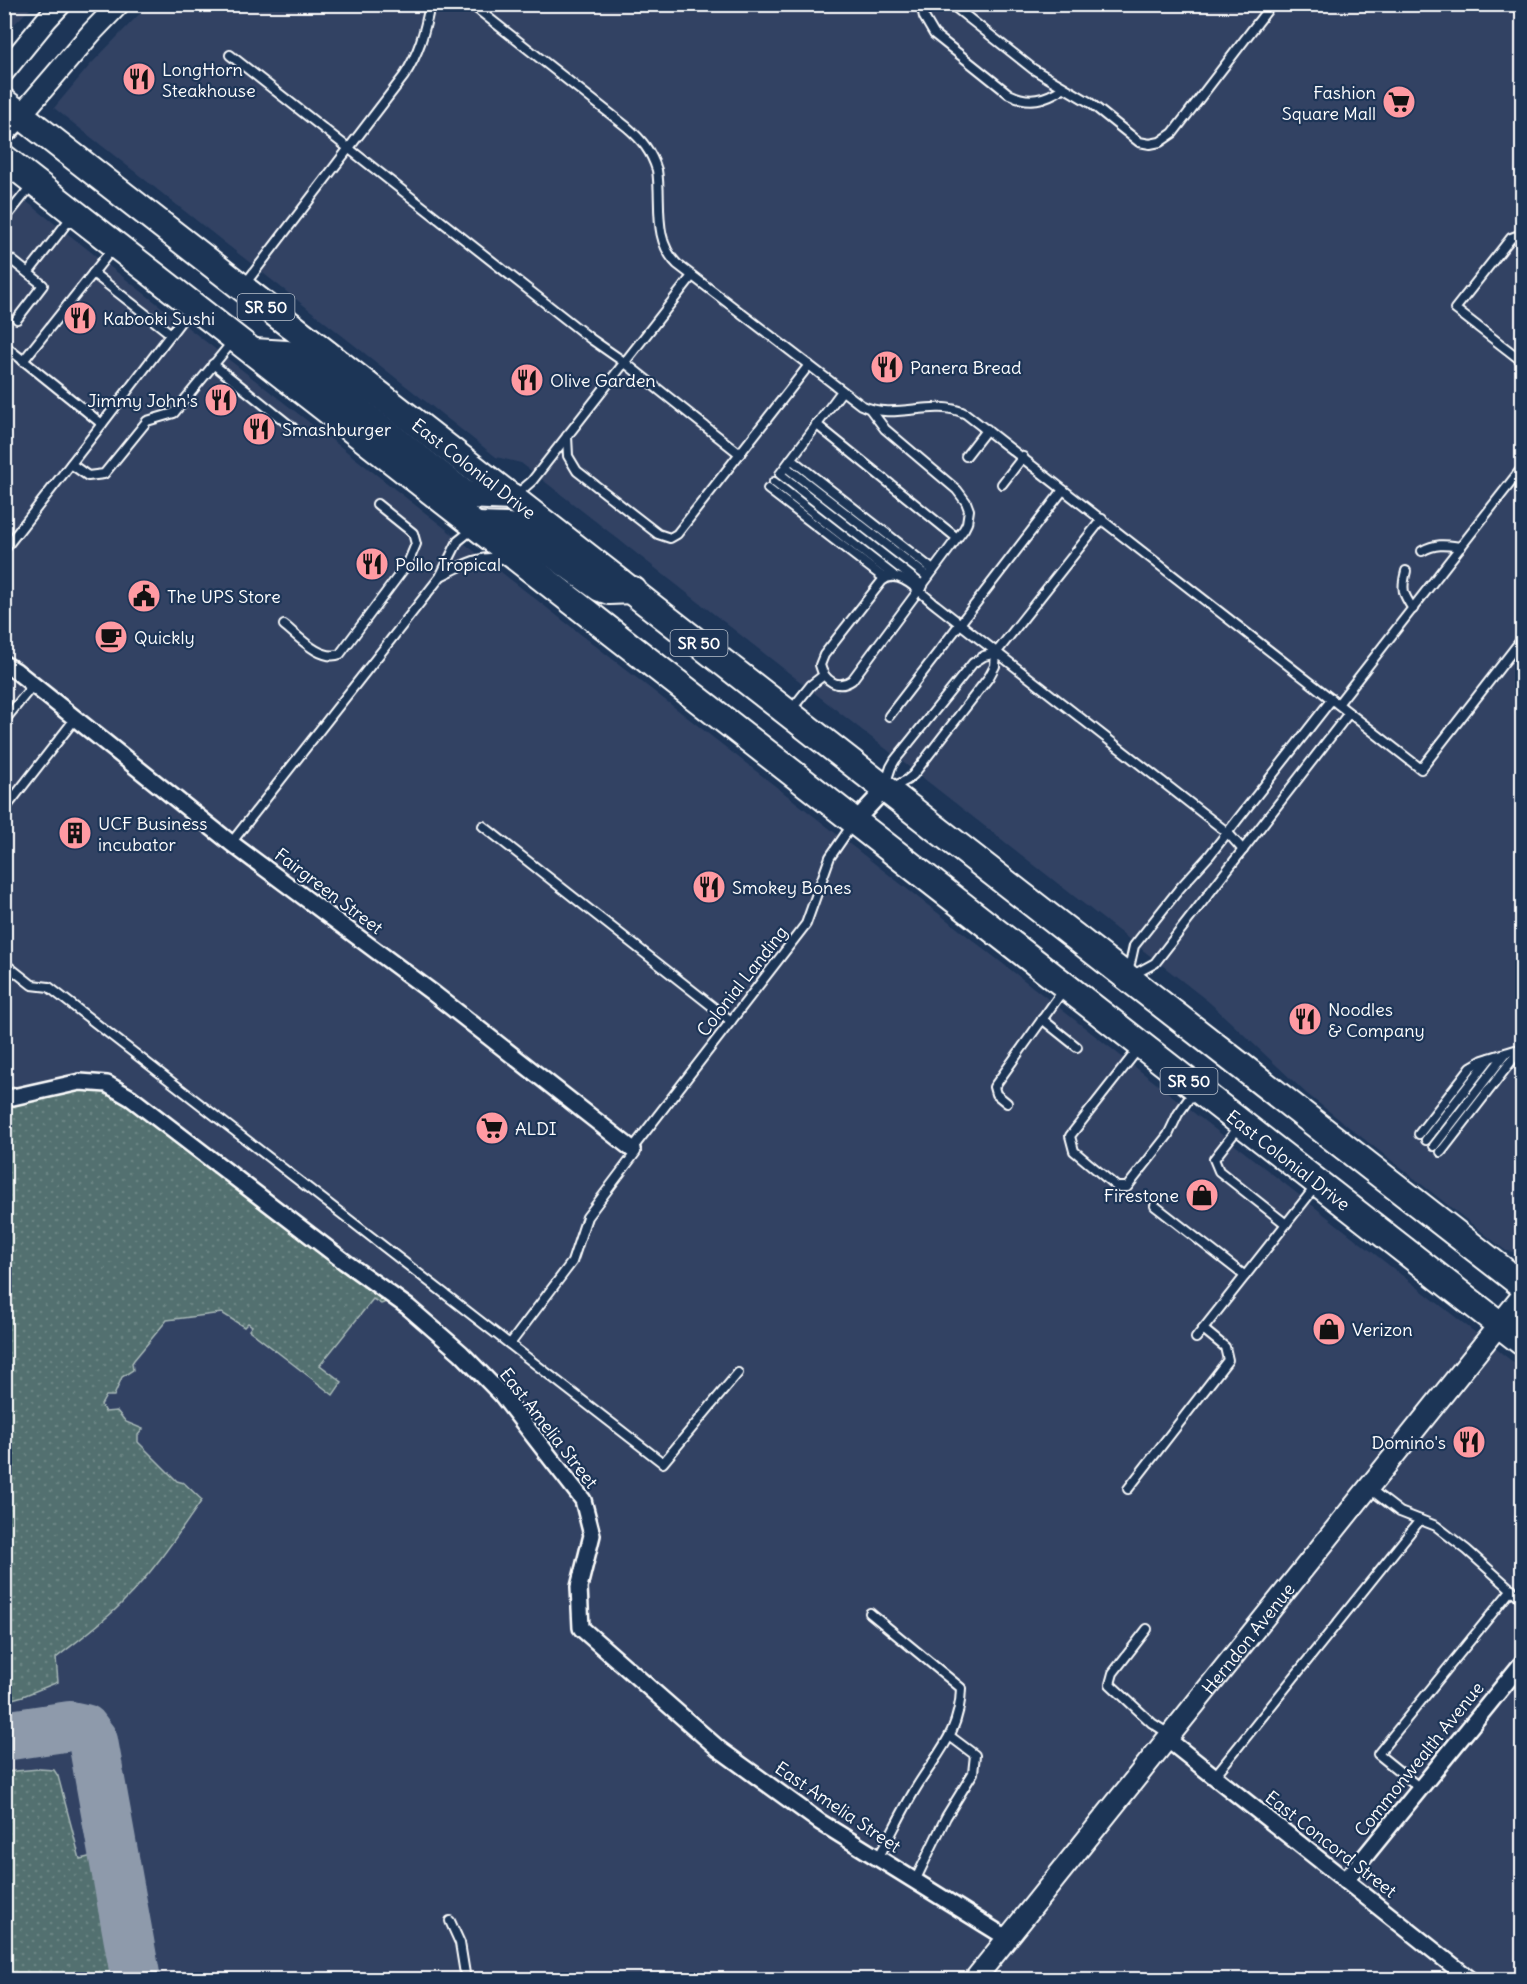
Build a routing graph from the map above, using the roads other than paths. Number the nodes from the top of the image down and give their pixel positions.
1 (61, 4) edge
2 (119, 4) edge
3 (430, 4) edge
4 (471, 4) edge
5 (921, 4) edge
6 (951, 4) edge
7 (1272, 4) edge
8 (230, 56) dead end
9 (4, 72) edge
10 (1063, 88) junction
11 (10, 117) edge
12 (349, 148) junction
13 (4, 158) edge
14 (35, 182) junction
15 (75, 213) junction
16 (4, 220) edge
17 (1522, 234) edge
18 (116, 244) junction
19 (4, 254) edge
20 (28, 273) junction
21 (93, 273) junction
22 (692, 276) junction
23 (242, 288) junction
24 (193, 305) junction
25 (17, 319) dead end
26 (171, 334) junction
27 (4, 345) edge
28 (244, 345) junction
29 (23, 361) junction
30 (624, 362) junction
31 (1522, 362) edge
32 (213, 364) junction
33 (809, 365) junction
34 (842, 391) junction
35 (870, 409) junction
36 (102, 424) junction
37 (816, 424) junction
38 (293, 428) dead end
39 (987, 429) junction
40 (567, 436) junction
41 (740, 453) junction
42 (966, 456) dead end
43 (1023, 457) junction
44 (791, 459) junction
45 (71, 464) junction
46 (786, 467) junction
47 (1522, 468) edge
48 (774, 482) dead end
49 (1002, 484) dead end
50 (768, 489) dead end
51 (1064, 490) junction
52 (512, 497) junction
53 (377, 504) dead end
54 (1102, 519) junction
55 (477, 526) junction
56 (957, 538) junction
57 (1461, 548) junction
58 (4, 550) edge
59 (1422, 551) dead end
60 (523, 562) junction
61 (1406, 572) dead end
62 (931, 574) junction
63 (893, 575) junction
64 (440, 576) junction
65 (884, 578) junction
66 (921, 589) junction
67 (633, 590) junction
68 (1413, 609) junction
69 (960, 624) junction
70 (284, 625) dead end
71 (1522, 639) edge
72 (996, 653) junction
73 (4, 664) edge
74 (824, 675) junction
75 (33, 685) junction
76 (1335, 702) junction
77 (788, 713) junction
78 (1349, 713) junction
79 (889, 716) dead end
80 (75, 719) junction
81 (4, 721) edge
82 (885, 789) junction
83 (4, 810) edge
84 (856, 820) junction
85 (483, 826) dead end
86 (1228, 833) junction
87 (231, 843) junction
88 (1243, 850) junction
89 (4, 963) edge
90 (1127, 978) junction
91 (1066, 986) junction
92 (1042, 1019) junction
93 (731, 1021) junction
94 (1142, 1044) junction
95 (1077, 1047) dead end
96 (1512, 1052) junction
97 (1197, 1087) junction
98 (4, 1099) edge
99 (1007, 1103) dead end
100 (1243, 1123) junction
101 (1422, 1137) dead end
102 (1434, 1146) dead end
103 (634, 1151) junction
104 (1442, 1152) dead end
105 (1319, 1183) junction
106 (1155, 1206) dead end
107 (1286, 1224) junction
108 (1245, 1276) junction
109 (1522, 1285) edge
110 (1522, 1296) edge
111 (1500, 1325) junction
112 (1203, 1329) junction
113 (1196, 1338) dead end
114 (1522, 1342) edge
115 (510, 1344) junction
116 (738, 1373) dead end
117 (1369, 1488) junction
118 (1128, 1489) dead end
119 (1420, 1520) junction
120 (1512, 1589) junction
121 (1522, 1599) edge
122 (870, 1613) dead end
123 (1147, 1629) dead end
124 (1522, 1663) edge
125 (951, 1737) junction
126 (1168, 1737) junction
127 (1214, 1777) junction
128 (1420, 1788) junction
129 (878, 1858) junction
130 (915, 1881) junction
131 (1345, 1881) junction
132 (450, 1921) dead end
133 (1007, 1938) junction
134 (466, 1980) edge
135 (974, 1980) edge
136 (1471, 1980) edge

1 - 9 street
2 - 11 street
3 - 12 lane
4 - 22 lane
5 - 10 lane
6 - 10 lane
7 - 10 lane
8 - 12 lane
11 - 23 highway, East Colonial Drive / SR 50
12 - 23 lane
12 - 30 lane
13 - 14 highway, East Colonial Drive / SR 50
14 - 15 highway, East Colonial Drive / SR 50
14 - 16 lane
15 - 18 highway, East Colonial Drive / SR 50
15 - 20 lane
17 - 31 lane
18 - 21 lane
18 - 24 highway, East Colonial Drive / SR 50
19 - 20 lane
20 - 25 lane
21 - 26 lane
21 - 29 lane
22 - 30 lane
22 - 33 lane
23 - 52 highway, East Colonial Drive / SR 50
24 - 26 lane
24 - 28 highway, East Colonial Drive / SR 50
26 - 36 lane
27 - 29 lane
28 - 32 lane
28 - 52 highway
28 - 55 highway, East Colonial Drive / SR 50
29 - 36 lane
30 - 40 lane
30 - 41 lane
32 - 38 lane
32 - 45 lane
33 - 34 lane
33 - 41 lane
34 - 35 lane
34 - 37 lane
35 - 39 lane
35 - 56 lane
36 - 45 lane
37 - 44 lane
37 - 56 lane
39 - 42 lane
39 - 43 lane
40 - 41 lane
40 - 52 lane
43 - 49 lane
43 - 51 lane
44 - 46 lane
44 - 62 lane
45 - 58 lane
46 - 62 lane
46 - 66 lane
47 - 57 lane
48 - 63 lane
50 - 65 lane
51 - 54 lane
51 - 69 lane
52 - 67 highway, East Colonial Drive / SR 50
53 - 70 lane
54 - 72 lane
54 - 76 lane
55 - 60 highway, East Colonial Drive / SR 50
55 - 64 lane
55 - 67 highway
56 - 62 lane
57 - 59 lane
57 - 68 lane
60 - 64 lane
60 - 84 highway, East Colonial Drive / SR 50
61 - 68 lane
62 - 66 lane
63 - 65 lane
63 - 66 lane
64 - 87 lane
65 - 74 lane
66 - 69 lane
66 - 74 lane
67 - 77 highway, East Colonial Drive / SR 50
68 - 76 lane
69 - 72 lane
69 - 79 lane
71 - 78 lane
72 - 82 lane
72 - 82 lane
72 - 86 lane
73 - 75 street, Fairgreen Street
74 - 77 lane
75 - 80 street, Fairgreen Street
75 - 81 lane
76 - 78 lane
76 - 86 lane
77 - 82 highway, East Colonial Drive / SR 50
78 - 88 lane
80 - 83 lane
80 - 87 street, Fairgreen Street
82 - 84 street
82 - 90 highway, East Colonial Drive / SR 50
84 - 91 highway, East Colonial Drive / SR 50
84 - 93 lane, Colonial Landing
85 - 93 lane
86 - 88 lane
86 - 90 lane
87 - 103 street, Fairgreen Street
88 - 90 lane
89 - 115 lane
90 - 109 highway, East Colonial Drive / SR 50
91 - 92 lane
91 - 94 highway, East Colonial Drive / SR 50
92 - 95 lane
92 - 99 lane
93 - 103 lane, Colonial Landing
94 - 97 highway, East Colonial Drive / SR 50
94 - 97 lane
96 - 101 lane
96 - 102 lane
96 - 104 lane
97 - 100 highway, East Colonial Drive / SR 50
98 - 129 street, East Amelia Street
100 - 105 highway, East Colonial Drive / SR 50
100 - 107 lane
103 - 115 lane, Colonial Landing
105 - 107 lane
105 - 111 highway, East Colonial Drive / SR 50
106 - 108 lane
107 - 108 lane
108 - 112 lane
110 - 111 street, Herndon Avenue
111 - 114 highway, East Colonial Drive / SR 50
111 - 117 street, Herndon Avenue
112 - 113 lane
112 - 118 lane
115 - 116 lane
117 - 119 lane
117 - 126 street, Herndon Avenue
119 - 120 lane
119 - 127 lane
120 - 121 lane
120 - 128 lane
122 - 125 lane
123 - 126 lane
124 - 128 street, Commonwealth Avenue
125 - 129 lane
125 - 130 lane
126 - 127 street, East Concord Street
126 - 133 street, Herndon Avenue
127 - 131 street, East Concord Street
128 - 131 street, Commonwealth Avenue
129 - 130 street, East Amelia Street
130 - 133 street, East Amelia Street
131 - 136 street, East Concord Street
132 - 134 lane
133 - 135 street, Herndon Avenue

